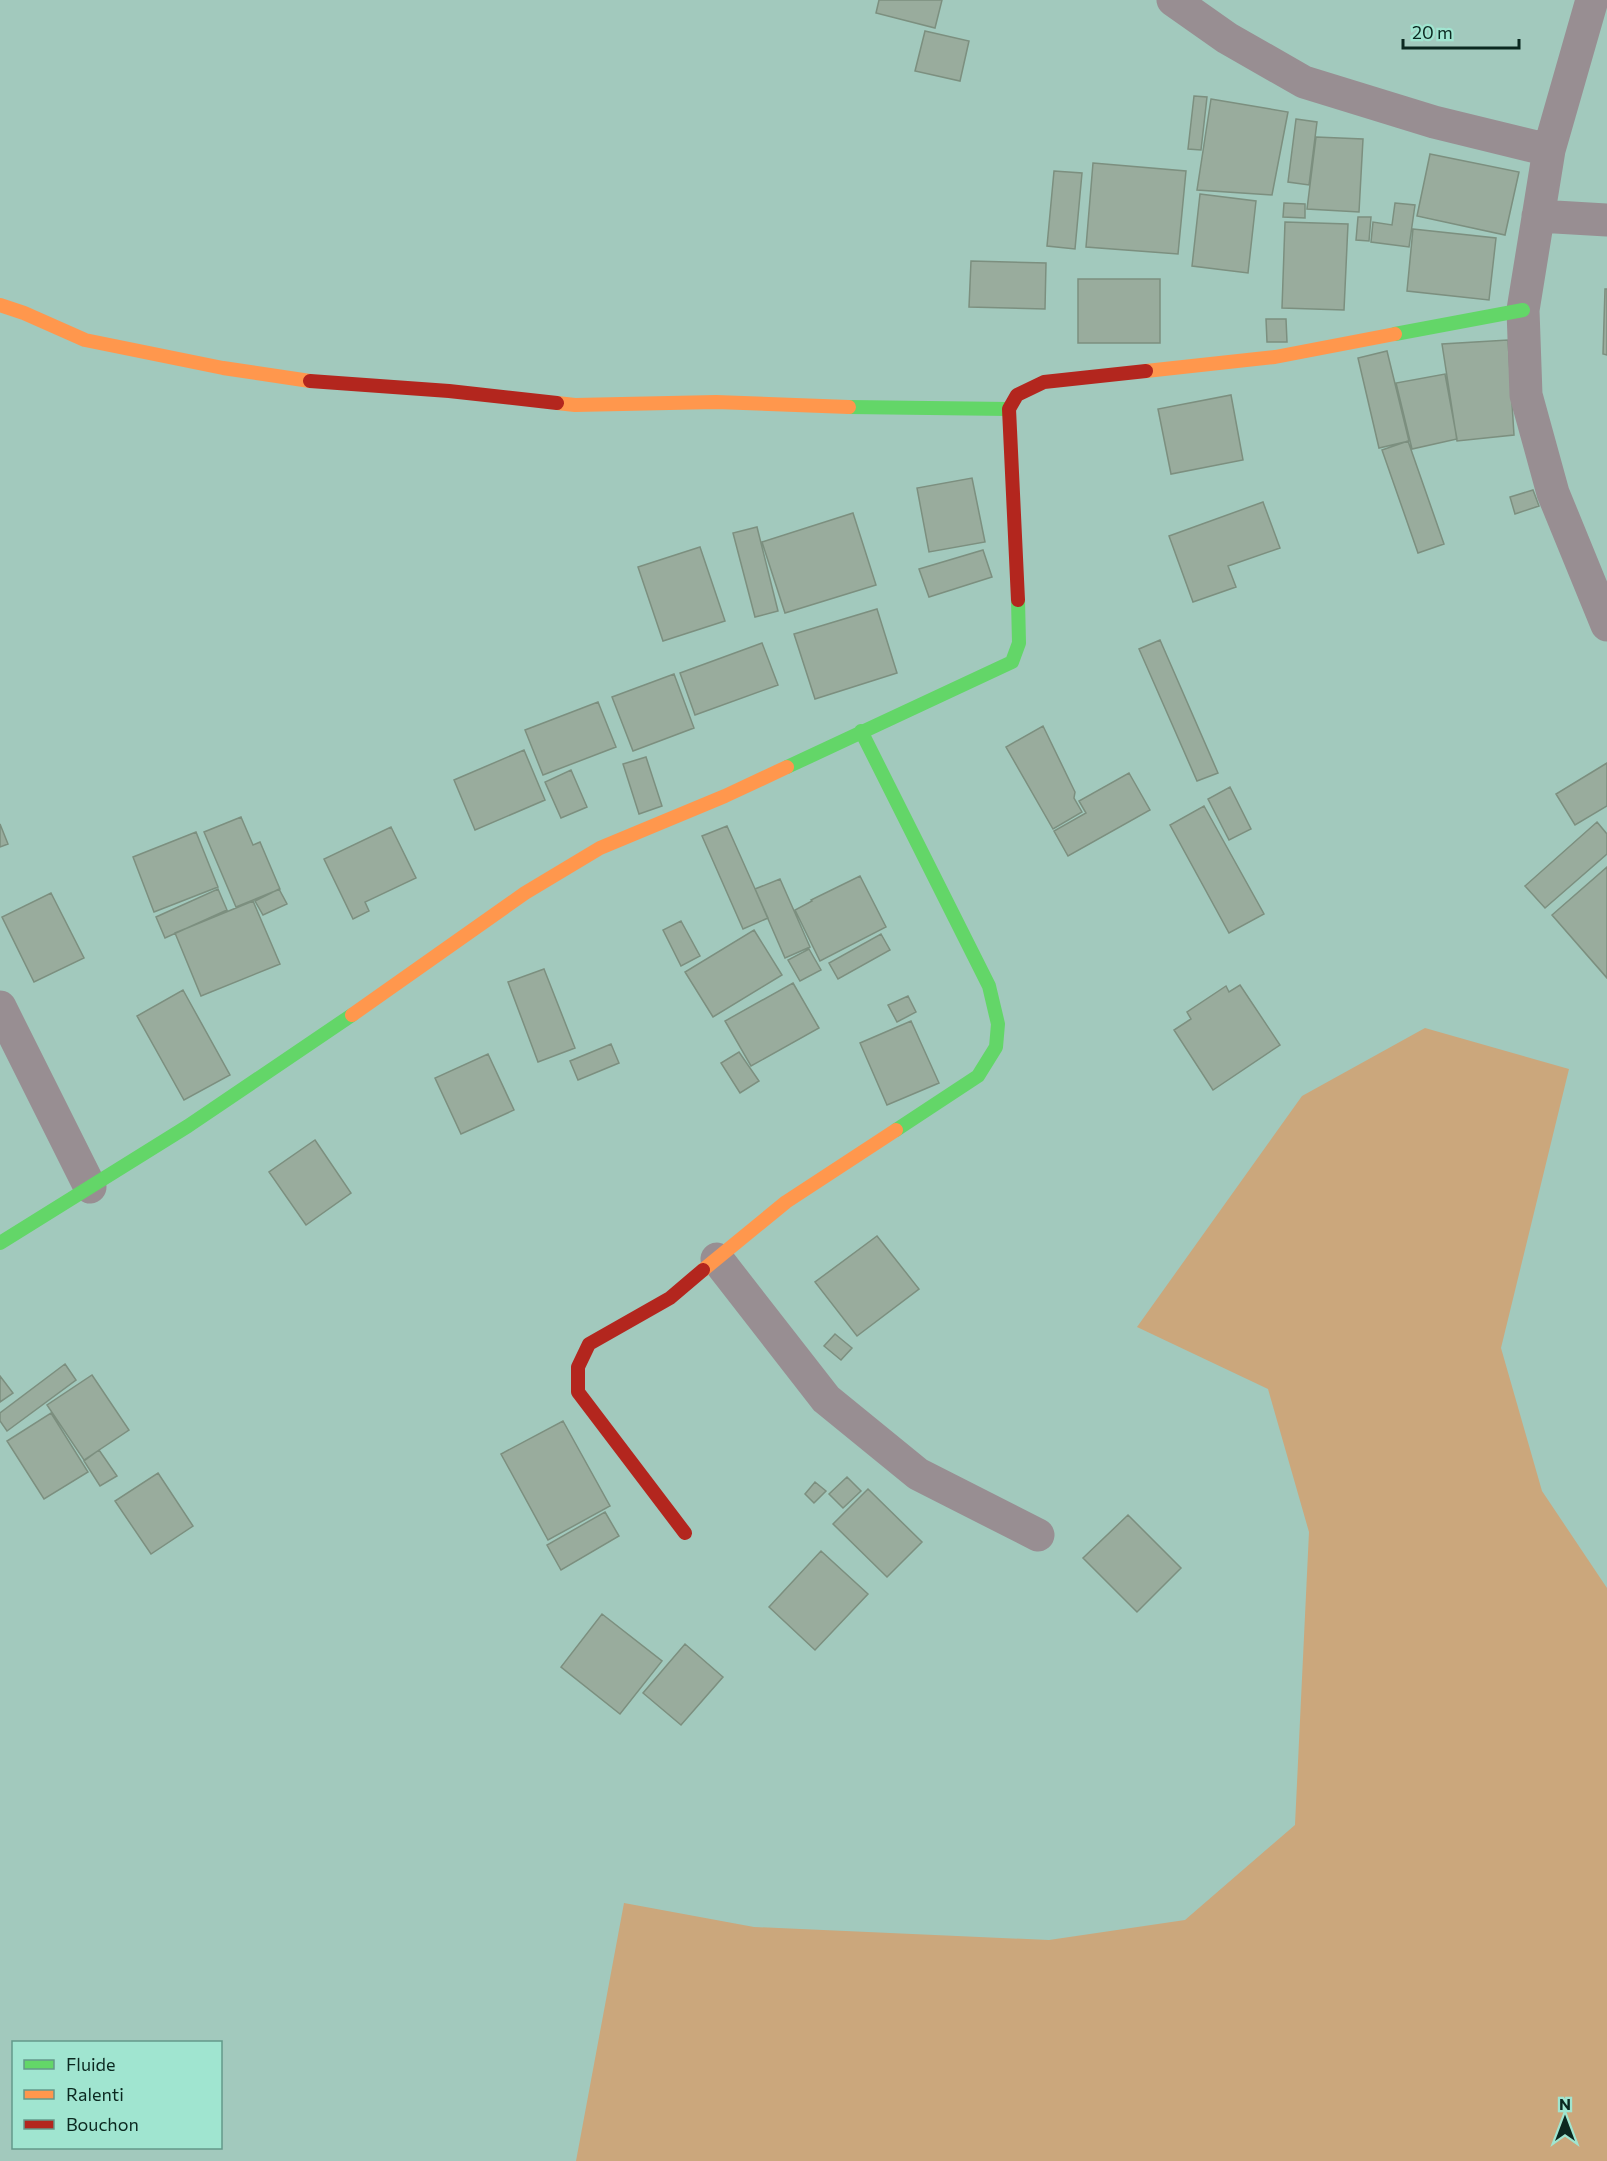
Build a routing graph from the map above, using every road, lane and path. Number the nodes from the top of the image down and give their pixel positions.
1 (1173, 0) edge
2 (1592, 0) edge
3 (1549, 150) junction
4 (1538, 216) junction
5 (1607, 220) edge
6 (0, 305) edge
7 (1523, 310) junction
8 (1009, 409) junction
9 (1607, 625) edge
10 (861, 731) junction
11 (0, 1007) edge
12 (90, 1187) junction
13 (0, 1243) edge
14 (717, 1259) junction
15 (685, 1533) dead end
16 (1038, 1535) dead end

1 - 3 street
2 - 3 street
3 - 4 street
4 - 5 street
4 - 7 street
6 - 8 street
7 - 8 street
7 - 9 street
8 - 10 street
10 - 12 street
10 - 14 street
11 - 12 street
12 - 13 street
14 - 15 street
14 - 16 street

